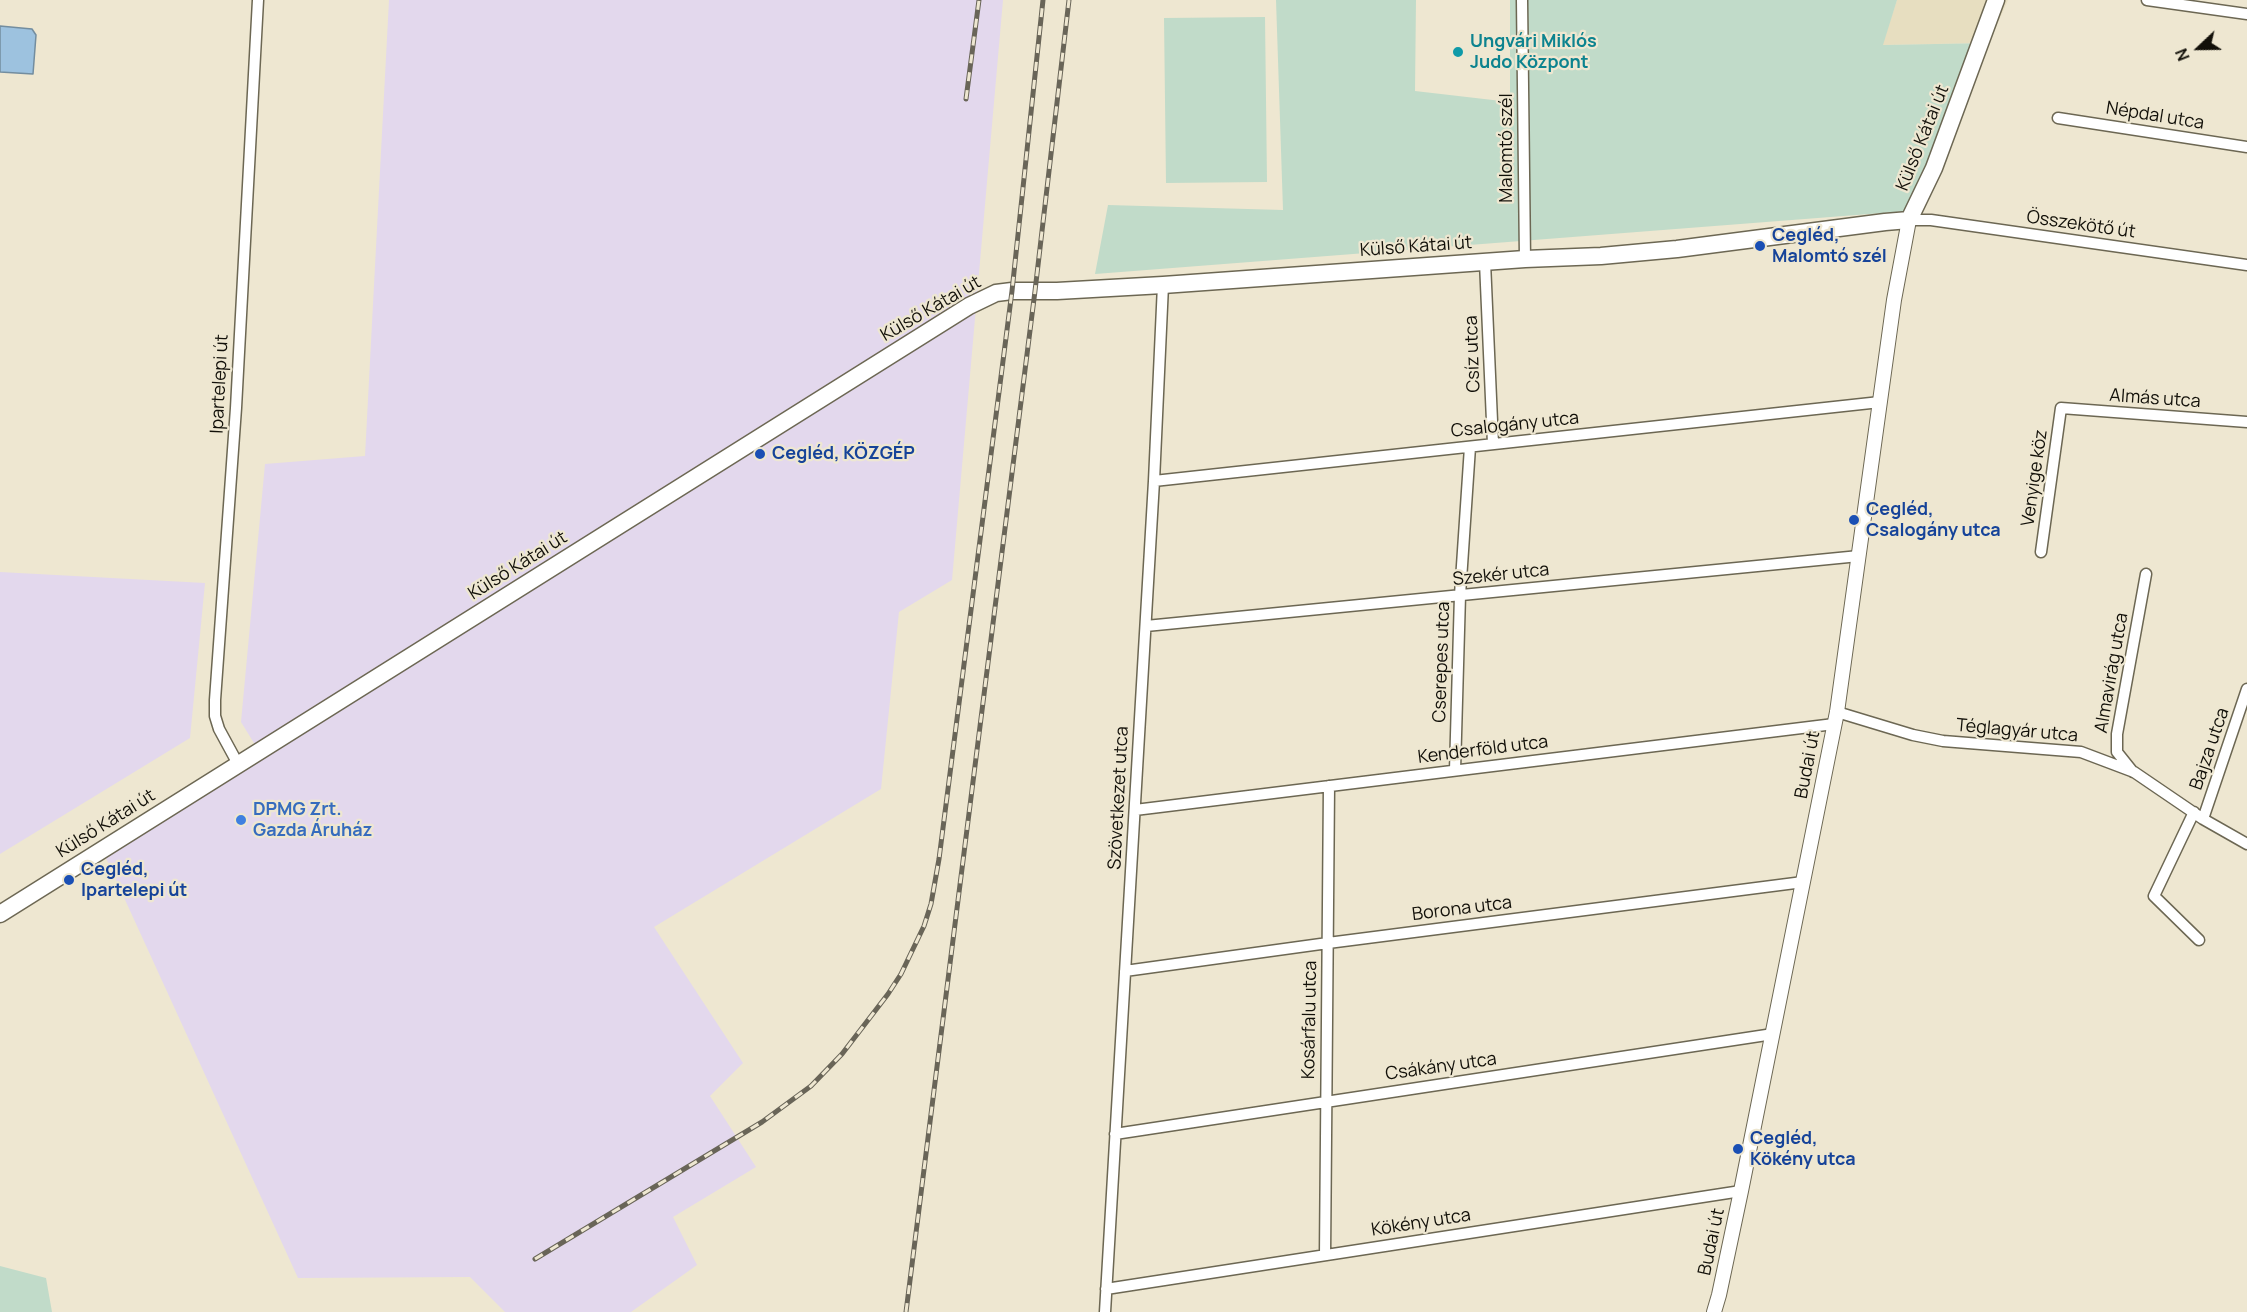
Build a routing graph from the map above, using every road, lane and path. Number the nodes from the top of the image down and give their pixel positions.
1 (258, 0) edge
2 (1522, 0) edge
3 (1996, 0) edge
4 (2147, 0) edge
5 (2209, 5) edge
6 (2247, 14) edge
7 (2058, 118) dead end
8 (2247, 147) edge
9 (1909, 220) junction
10 (1525, 259) junction
11 (1485, 262) junction
12 (2247, 265) edge
13 (1163, 285) junction
14 (1880, 402) junction
15 (2061, 408) joint
16 (2247, 422) edge
17 (1493, 444) junction
18 (1470, 447) junction
19 (1154, 482) junction
20 (2041, 552) dead end
21 (1859, 556) junction
22 (2146, 574) dead end
23 (1460, 596) junction
24 (1146, 626) junction
25 (2247, 689) edge
26 (1835, 718) junction
27 (238, 764) junction
28 (1455, 770) junction
29 (2134, 772) junction
30 (1329, 786) junction
31 (1135, 810) junction
32 (2194, 812) junction
33 (2203, 819) junction
34 (2247, 844) edge
35 (1803, 882) junction
36 (0, 914) edge
37 (2199, 940) dead end
38 (1328, 942) junction
39 (1125, 971) junction
40 (1773, 1034) junction
41 (1326, 1100) junction
42 (1115, 1134) junction
43 (1741, 1191) junction
44 (1325, 1255) junction
45 (1106, 1289) junction
46 (1105, 1312) edge
47 (1714, 1312) edge

1 - 27 street, Ipartelepi út
2 - 10 street, Malomtó szél
3 - 9 main road, Külső Kátai út
4 - 5 street
5 - 6 street
7 - 8 street, Népdal utca
9 - 10 main road, Külső Kátai út
9 - 12 street, Összekötő út
9 - 14 street, Budai út
10 - 11 main road, Külső Kátai út
11 - 13 main road, Külső Kátai út
11 - 17 street, Csíz utca
13 - 19 street, Szövetkezet utca
13 - 27 main road, Külső Kátai út
14 - 17 street, Csalogány utca
14 - 21 street, Budai út
15 - 16 street, Almás utca
15 - 20 street, Venyige köz
17 - 18 street, Csalogány utca
18 - 19 street, Csalogány utca
18 - 23 street, Cserepes utca
19 - 24 street, Szövetkezet utca
21 - 23 street, Szekér utca
21 - 26 street, Budai út
22 - 29 street, Almavirág utca
23 - 24 street, Szekér utca
23 - 28 street, Cserepes utca
24 - 31 street, Szövetkezet utca
25 - 33 street, Bajza utca
26 - 28 street, Kenderföld utca
26 - 29 street, Téglagyár utca
26 - 35 street, Budai út
27 - 36 main road, Külső Kátai út
28 - 30 street, Kenderföld utca
29 - 32 street, Téglagyár utca
30 - 31 street, Kenderföld utca
30 - 38 street, Kosárfalu utca
31 - 39 street, Szövetkezet utca
32 - 33 street, Téglagyár utca
32 - 37 street
33 - 34 street, Téglagyár utca
35 - 38 street, Borona utca
35 - 40 street, Budai út
38 - 39 street, Borona utca
38 - 41 street, Kosárfalu utca
39 - 42 street, Szövetkezet utca
40 - 41 street, Csákány utca
40 - 43 street, Budai út
41 - 42 street, Csákány utca
41 - 44 street, Kosárfalu utca
42 - 45 street, Szövetkezet utca
43 - 44 street, Kökény utca
43 - 47 street, Budai út
44 - 45 street, Kökény utca
45 - 46 street, Szövetkezet utca

